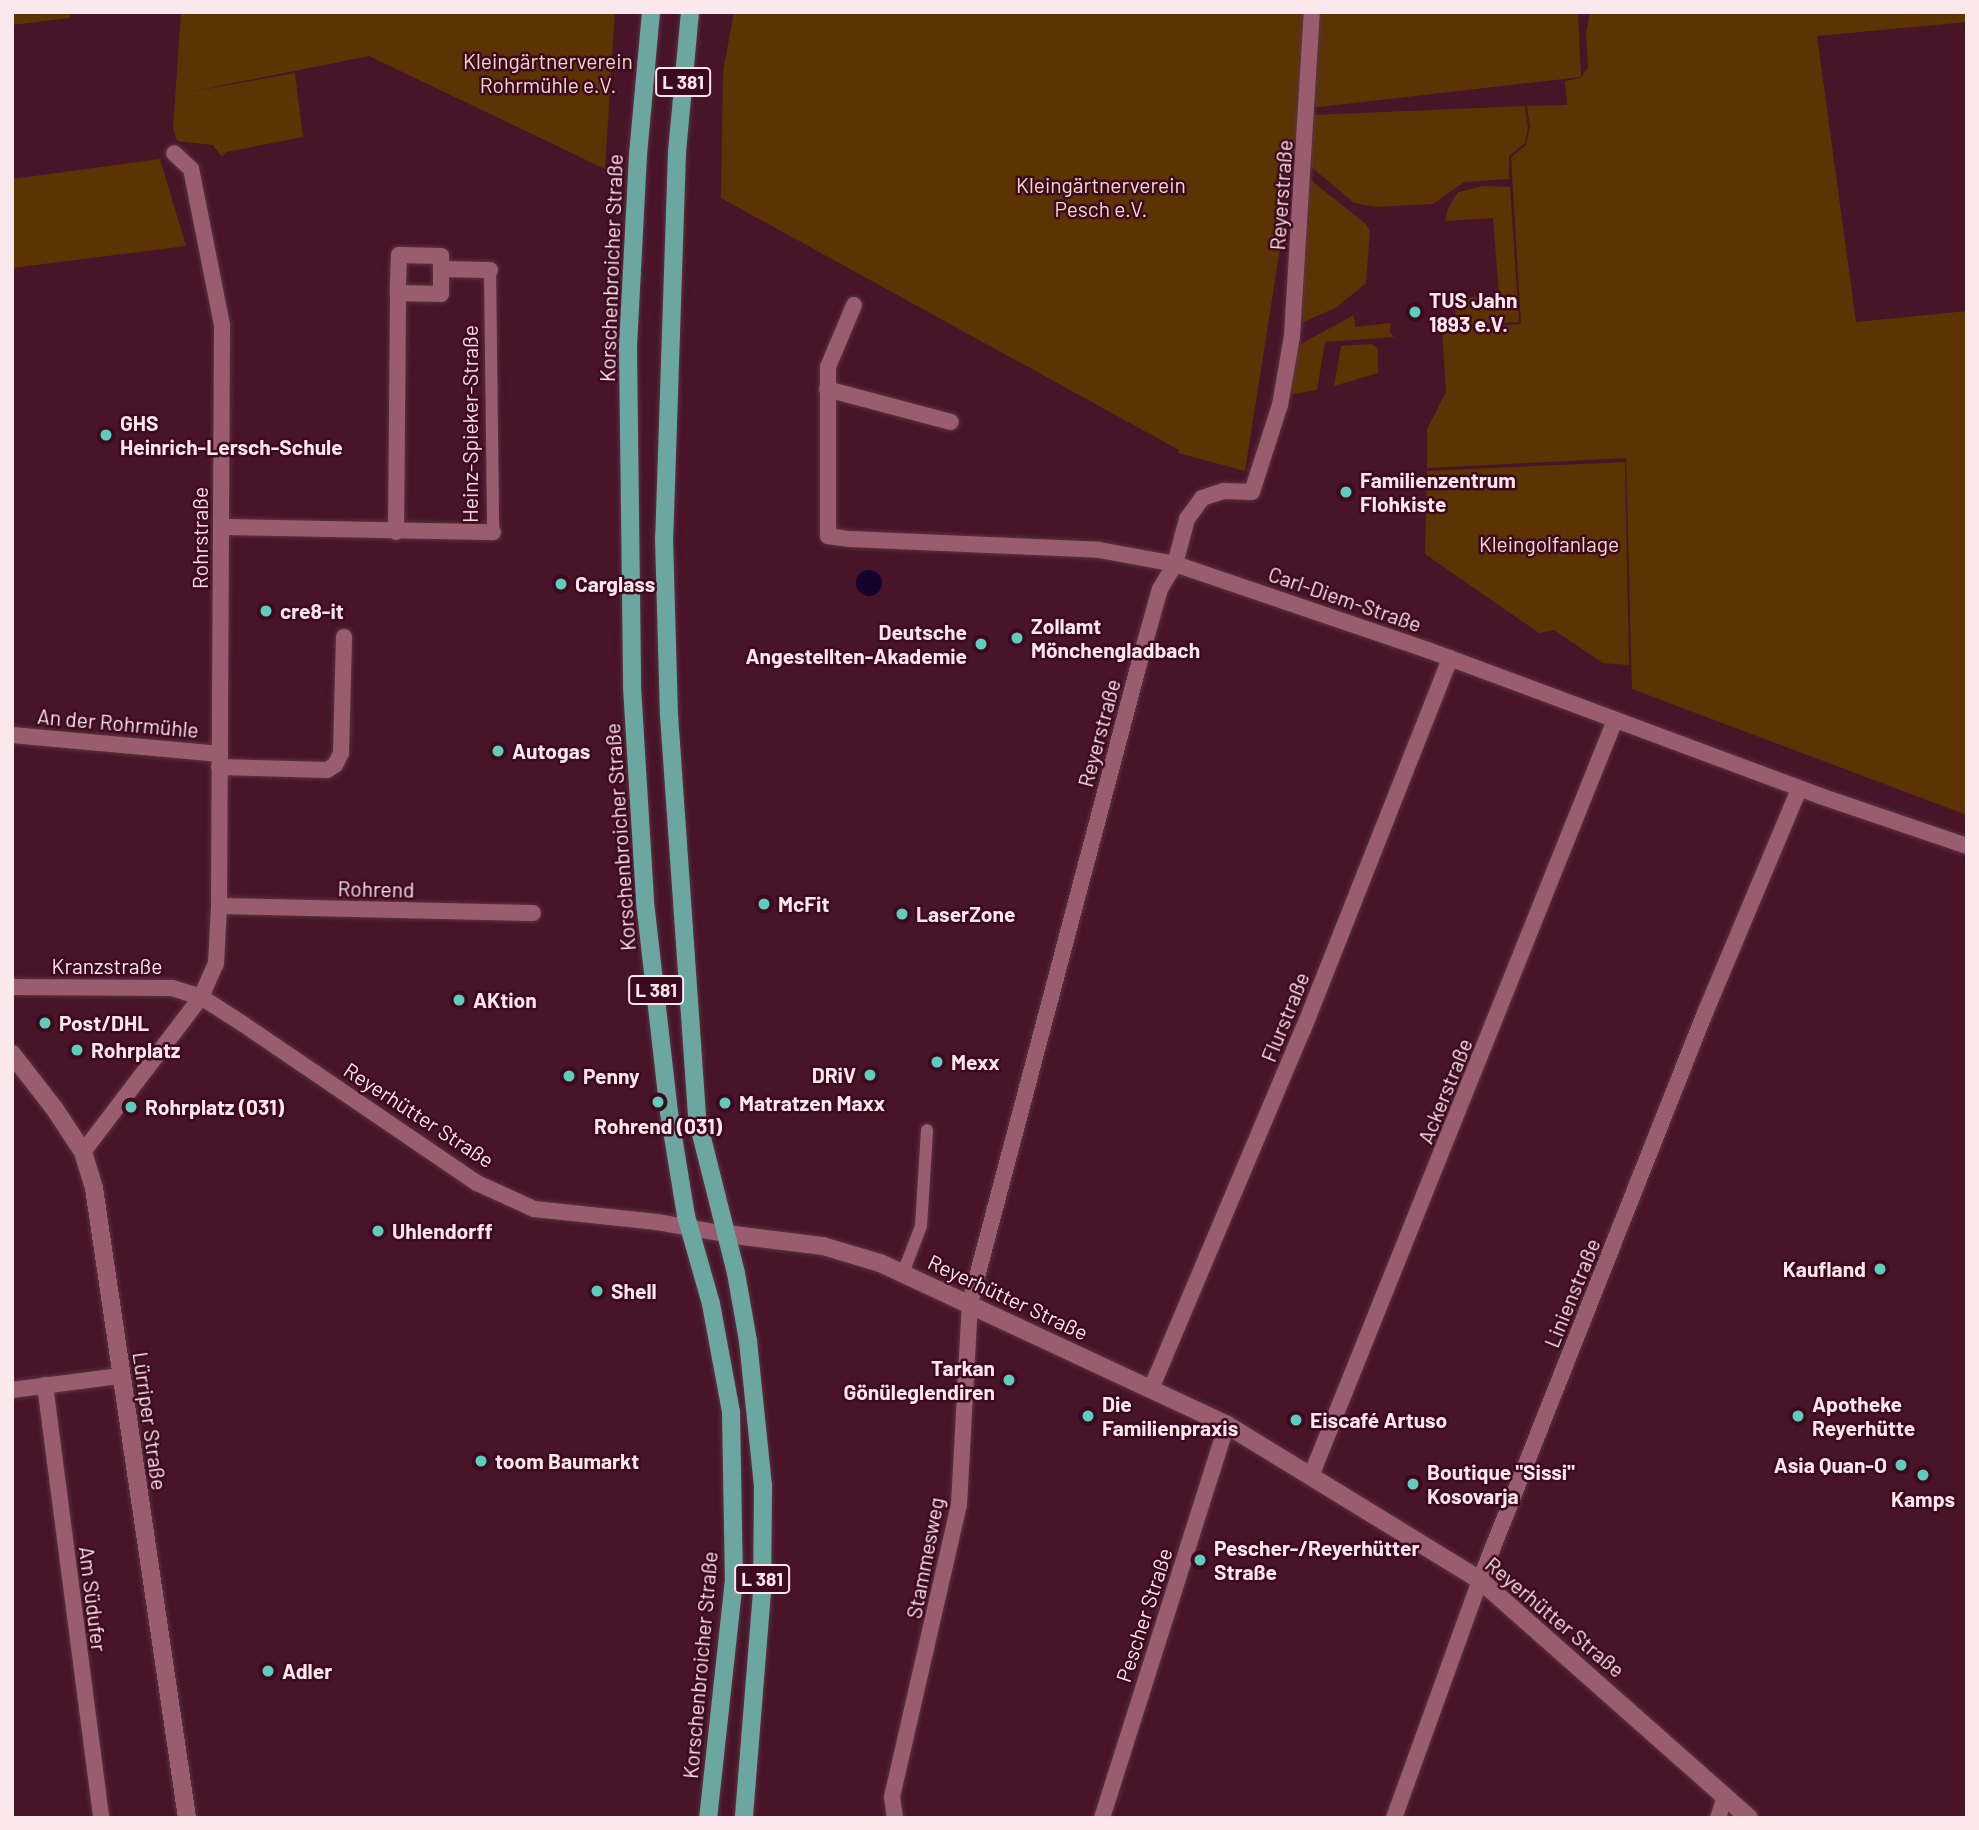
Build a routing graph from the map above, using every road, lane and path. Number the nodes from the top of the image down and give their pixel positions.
1 (651, 12) edge
2 (690, 12) edge
3 (1312, 12) edge
4 (174, 153) dead end
5 (441, 269) junction
6 (490, 270) joint
7 (398, 293) junction
8 (854, 305) dead end
9 (827, 389) junction
10 (951, 422) dead end
11 (221, 527) junction
12 (396, 532) junction
13 (493, 532) joint
14 (1175, 564) junction
15 (344, 637) dead end
16 (1450, 658) junction
17 (1615, 720) junction
18 (12, 734) edge
19 (219, 760) junction
20 (1799, 789) junction
21 (1967, 846) edge
22 (219, 906) junction
23 (533, 913) dead end
24 (12, 987) edge
25 (201, 998) junction
26 (12, 1054) edge
27 (927, 1130) dead end
28 (83, 1152) junction
29 (690, 1228) junction
30 (726, 1234) junction
31 (903, 1273) junction
32 (970, 1303) junction
33 (120, 1376) junction
34 (45, 1385) junction
35 (1151, 1389) junction
36 (12, 1390) edge
37 (1227, 1425) junction
38 (1311, 1476) junction
39 (1480, 1580) junction
40 (1726, 1797) junction
41 (101, 1818) edge
42 (187, 1818) edge
43 (708, 1818) edge
44 (744, 1818) edge
45 (895, 1818) edge
46 (1102, 1818) edge
47 (1394, 1818) edge
48 (1718, 1818) edge
49 (1749, 1818) edge

1 - 29 main road, Korschenbroicher Straße / L 381
2 - 30 main road, L 381
3 - 14 street, Reyerstraße
4 - 11 street, Rohrstraße
5 - 6 street, Heinz-Spieker-Straße
5 - 7 street
5 - 7 street
6 - 13 street, Heinz-Spieker-Straße
7 - 12 street
8 - 9 street, Carl-Diem-Straße
9 - 10 street
9 - 14 street, Carl-Diem-Straße
11 - 12 street, Heinz-Spieker-Straße
11 - 19 street, Rohrstraße
12 - 13 street, Heinz-Spieker-Straße
14 - 16 street, Carl-Diem-Straße
14 - 32 street, Reyerstraße
15 - 19 street
16 - 17 street, Carl-Diem-Straße
16 - 35 street, Flurstraße
17 - 20 street, Carl-Diem-Straße
17 - 38 street, Ackerstraße
18 - 19 street, An der Rohrmühle
19 - 22 street, Rohrstraße
20 - 21 street, Carl-Diem-Straße
20 - 39 street, Linienstraße
22 - 23 street, Rohrend
22 - 25 street, Rohrstraße
24 - 25 street, Kranzstraße
25 - 28 street, Rohrstraße
25 - 29 street, Reyerhütter Straße
26 - 28 street, Lürriper Straße
27 - 31 street
28 - 33 street, Lürriper Straße
29 - 30 street, Reyerhütter Straße
29 - 43 main road, Korschenbroicher Straße / L 381
30 - 31 street, Reyerhütter Straße
30 - 44 main road, L 381
31 - 32 street, Reyerhütter Straße
32 - 35 street, Reyerhütter Straße
32 - 45 street, Stammesweg
33 - 34 street
33 - 42 street, Lürriper Straße
34 - 36 street
34 - 41 street, Am Südufer
35 - 37 street, Reyerhütter Straße
37 - 38 street, Reyerhütter Straße
37 - 46 street, Pescher Straße
38 - 39 street, Reyerhütter Straße
39 - 40 street, Reyerhütter Straße
39 - 47 street, Linienstraße
40 - 48 street
40 - 49 street, Reyerhütter Straße

